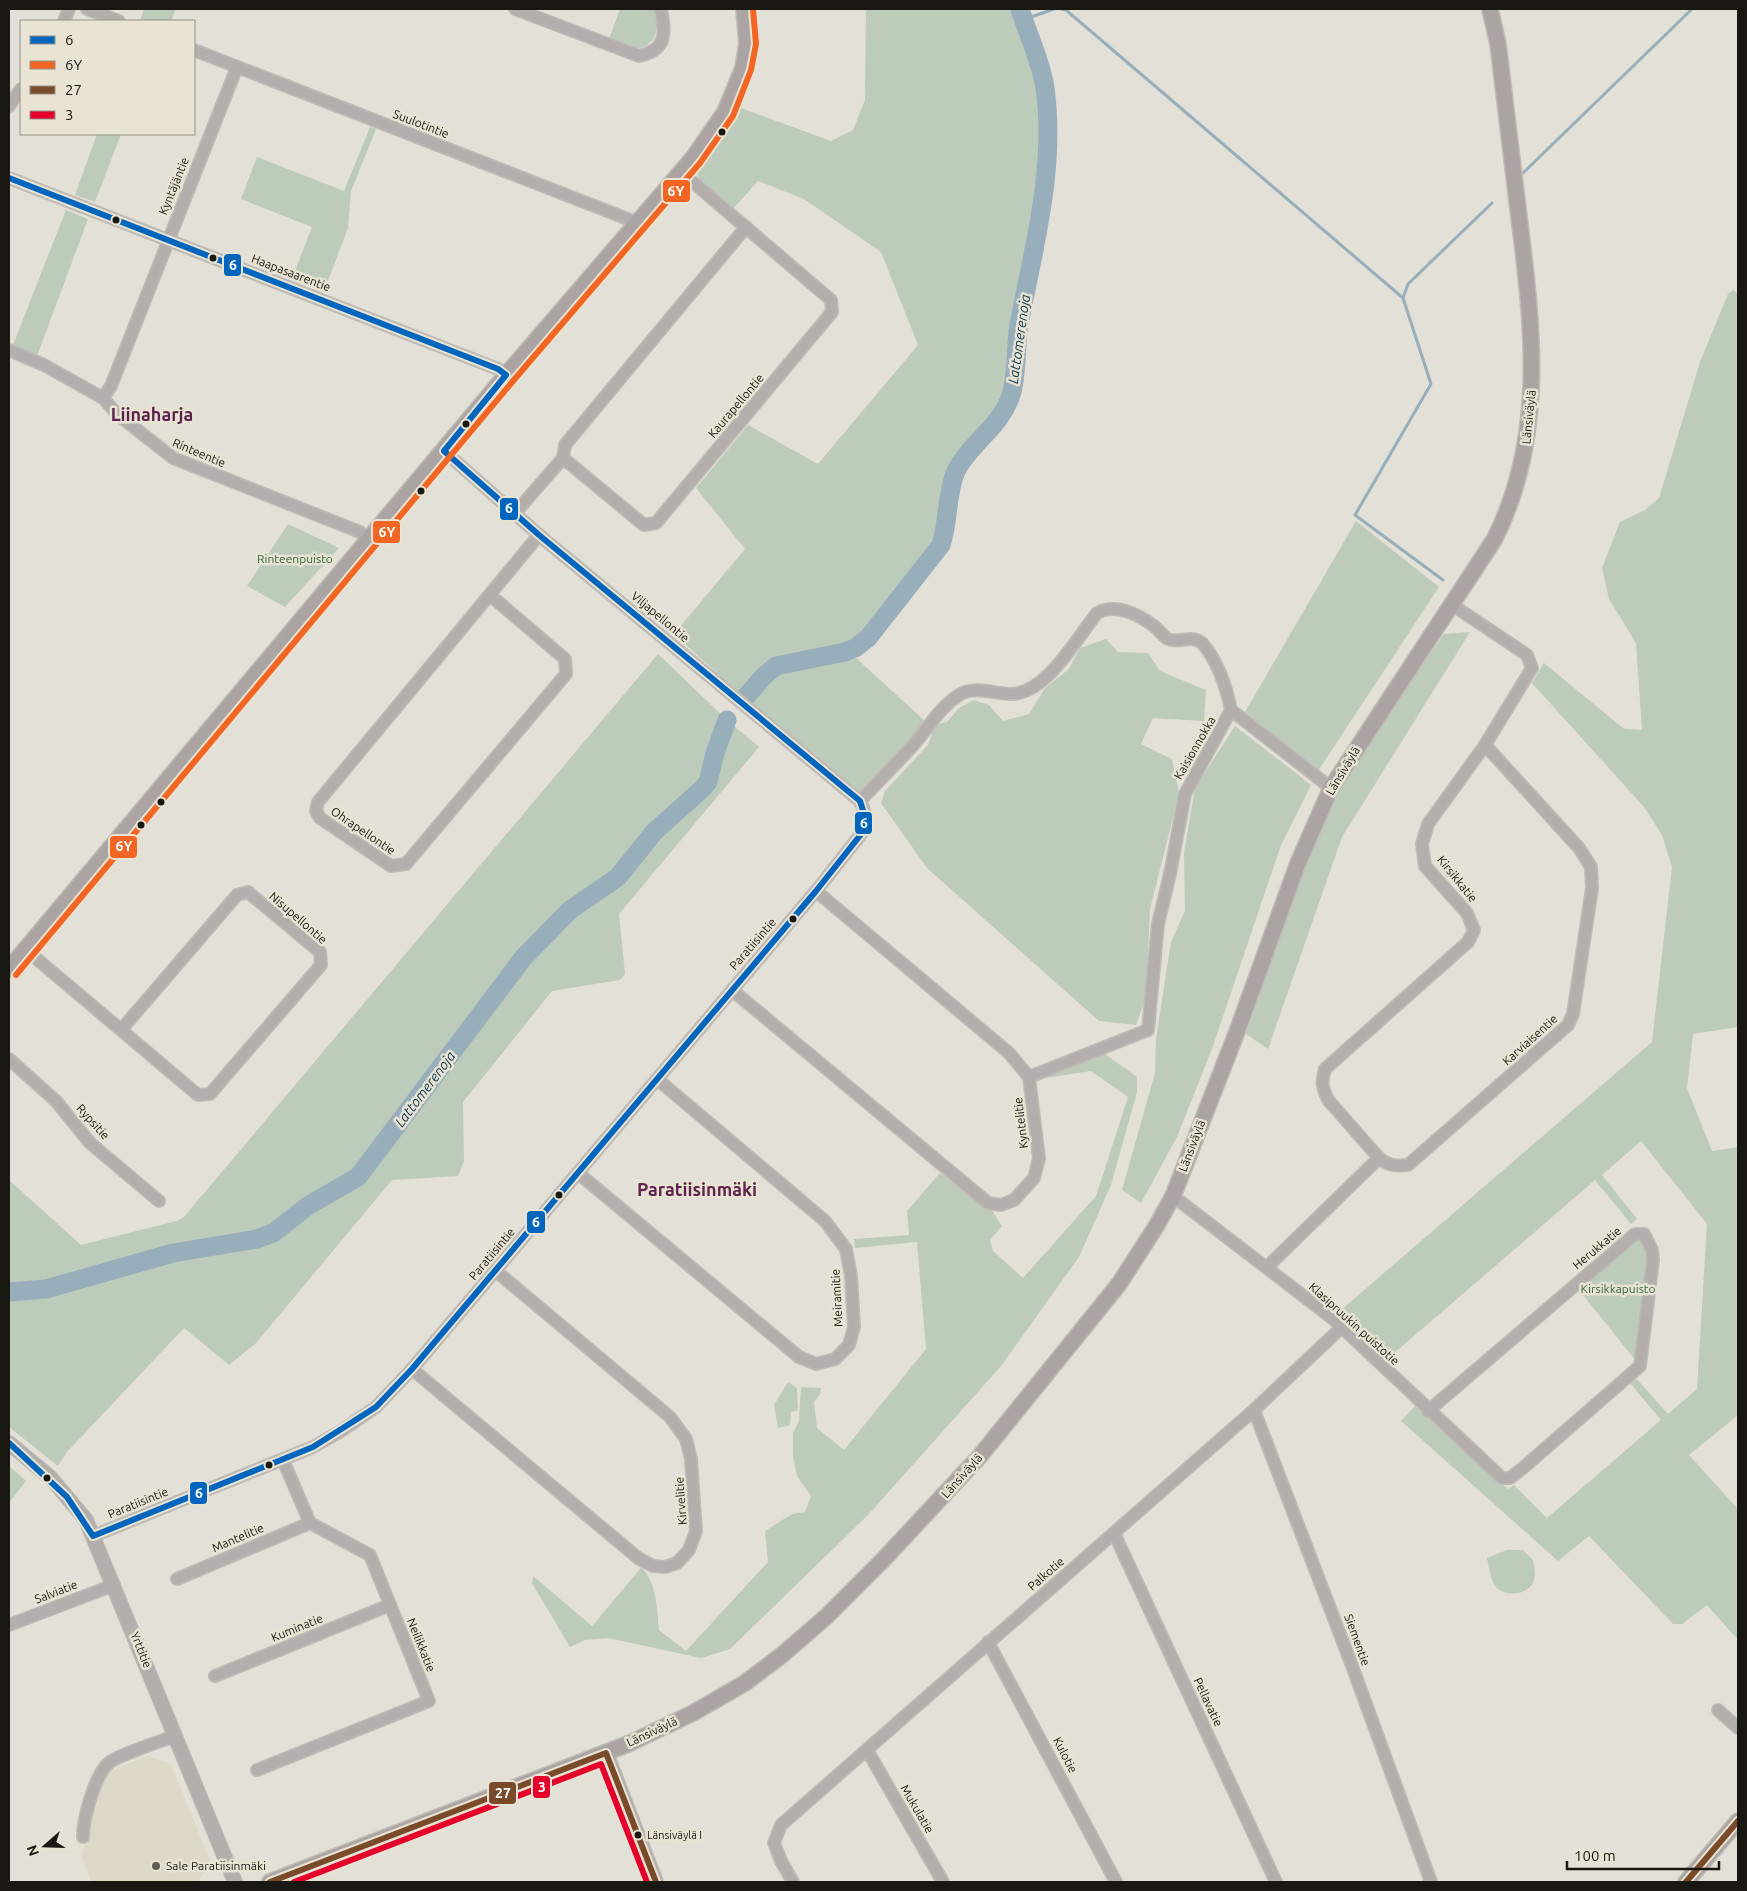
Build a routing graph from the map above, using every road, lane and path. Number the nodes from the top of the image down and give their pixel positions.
1 (87, 9) edge
2 (516, 9) edge
3 (661, 9) edge
4 (744, 9) edge
5 (1490, 9) edge
6 (116, 20) edge
7 (195, 50) edge
8 (237, 66) junction
9 (20, 90) edge
10 (9, 106) edge
11 (681, 172) junction
12 (9, 178) edge
13 (638, 224) junction
14 (746, 227) junction
15 (168, 240) junction
16 (9, 350) edge
17 (506, 375) junction
18 (103, 398) junction
19 (444, 451) junction
20 (563, 458) junction
21 (515, 513) junction
22 (539, 535) junction
23 (369, 539) junction
24 (490, 595) junction
25 (1451, 604) junction
26 (1232, 710) junction
27 (1485, 745) junction
28 (1331, 788) junction
29 (860, 802) junction
30 (816, 891) junction
31 (25, 949) junction
32 (9, 969) edge
33 (732, 990) junction
34 (121, 1030) junction
35 (9, 1059) edge
36 (1029, 1077) junction
37 (657, 1079) junction
38 (1379, 1158) junction
39 (578, 1173) junction
40 (1173, 1196) junction
41 (159, 1201) dead end
42 (1267, 1267) junction
43 (496, 1271) junction
44 (1341, 1328) junction
45 (412, 1368) junction
46 (1254, 1410) junction
47 (1428, 1411) junction
48 (9, 1443) edge
49 (283, 1460) junction
50 (1510, 1478) joint
51 (310, 1523) junction
52 (1114, 1533) junction
53 (93, 1536) junction
54 (177, 1578) dead end
55 (114, 1585) junction
56 (390, 1605) junction
57 (9, 1625) edge
58 (988, 1642) junction
59 (215, 1676) dead end
60 (1718, 1710) dead end
61 (1738, 1728) edge
62 (175, 1736) junction
63 (867, 1750) junction
64 (606, 1753) junction
65 (257, 1770) dead end
66 (1738, 1821) edge
67 (83, 1837) dead end
68 (235, 1882) edge
69 (270, 1882) edge
70 (656, 1882) edge
71 (793, 1882) edge
72 (943, 1882) edge
73 (1116, 1882) edge
74 (1276, 1882) edge
75 (1431, 1882) edge
76 (1686, 1882) edge

1 - 6 street
2 - 3 street
4 - 11 main road
5 - 25 main road, Länsiväylä
7 - 8 street, Suulotintie
8 - 13 street, Suulotintie
8 - 15 street, Kyntäjäntie
9 - 10 street
11 - 13 main road
11 - 14 street, Kaurapellontie
12 - 15 street, Haapasaarentie
13 - 17 main road
14 - 20 street
14 - 20 street, Kaurapellontie
15 - 17 street, Haapasaarentie
15 - 18 street, Kyntäjäntie
16 - 18 street, Rinteentie
17 - 19 main road
18 - 23 street, Rinteentie
19 - 21 street, Viljapellontie
19 - 23 main road
20 - 21 street
21 - 22 street, Viljapellontie
22 - 24 street, Ohrapellontie
22 - 29 street, Viljapellontie
23 - 31 main road
24 - 24 street, Ohrapellontie
25 - 27 street, Kirsikkatie
25 - 28 main road, Länsiväylä
26 - 28 street
26 - 29 street, Kaisionnokka
26 - 36 street, Kaisionnokka
27 - 38 street, Kirsikkatie
27 - 38 street, Karviaisentie
28 - 40 main road, Länsiväylä
29 - 30 street, Paratiisintie
30 - 33 street, Paratiisintie
30 - 36 street
31 - 32 main road
31 - 34 street, Nisupellontie
33 - 36 street, Kyntelitie
33 - 37 street, Paratiisintie
34 - 34 street, Nisupellontie
35 - 41 street, Rypsitie
37 - 39 street, Paratiisintie
37 - 39 street, Meiramitie
38 - 42 street
39 - 43 street, Paratiisintie
40 - 42 street, Klasipruukin puistotie
40 - 64 main road, Länsiväylä
42 - 44 street, Klasipruukin puistotie
43 - 45 street, Paratiisintie
43 - 45 street, Kirvelitie
44 - 46 street, Palkotie
44 - 47 street, Klasipruukin puistotie
45 - 49 street, Paratiisintie
46 - 52 street, Palkotie
46 - 75 street, Siementie
47 - 50 street, Klasipruukin puistotie
47 - 50 street, Herukkatie
48 - 53 street, Yrttitie
49 - 51 street
49 - 53 street, Paratiisintie
51 - 54 street, Mantelitie
51 - 56 street, Neilikkatie
52 - 58 street, Palkotie
52 - 74 street, Pellavatie
53 - 55 street, Yrttitie
55 - 57 street, Salviatie
55 - 62 street, Yrttitie
56 - 59 street, Kuminatie
56 - 65 street, Neilikkatie
58 - 63 street, Palkotie
58 - 73 street, Kulotie
60 - 61 street
62 - 67 street
62 - 68 street, Yrttitie
63 - 71 street, Palkotie
63 - 72 street, Mukulatie
64 - 69 main road, Länsiväylä
64 - 70 street
66 - 76 main road

